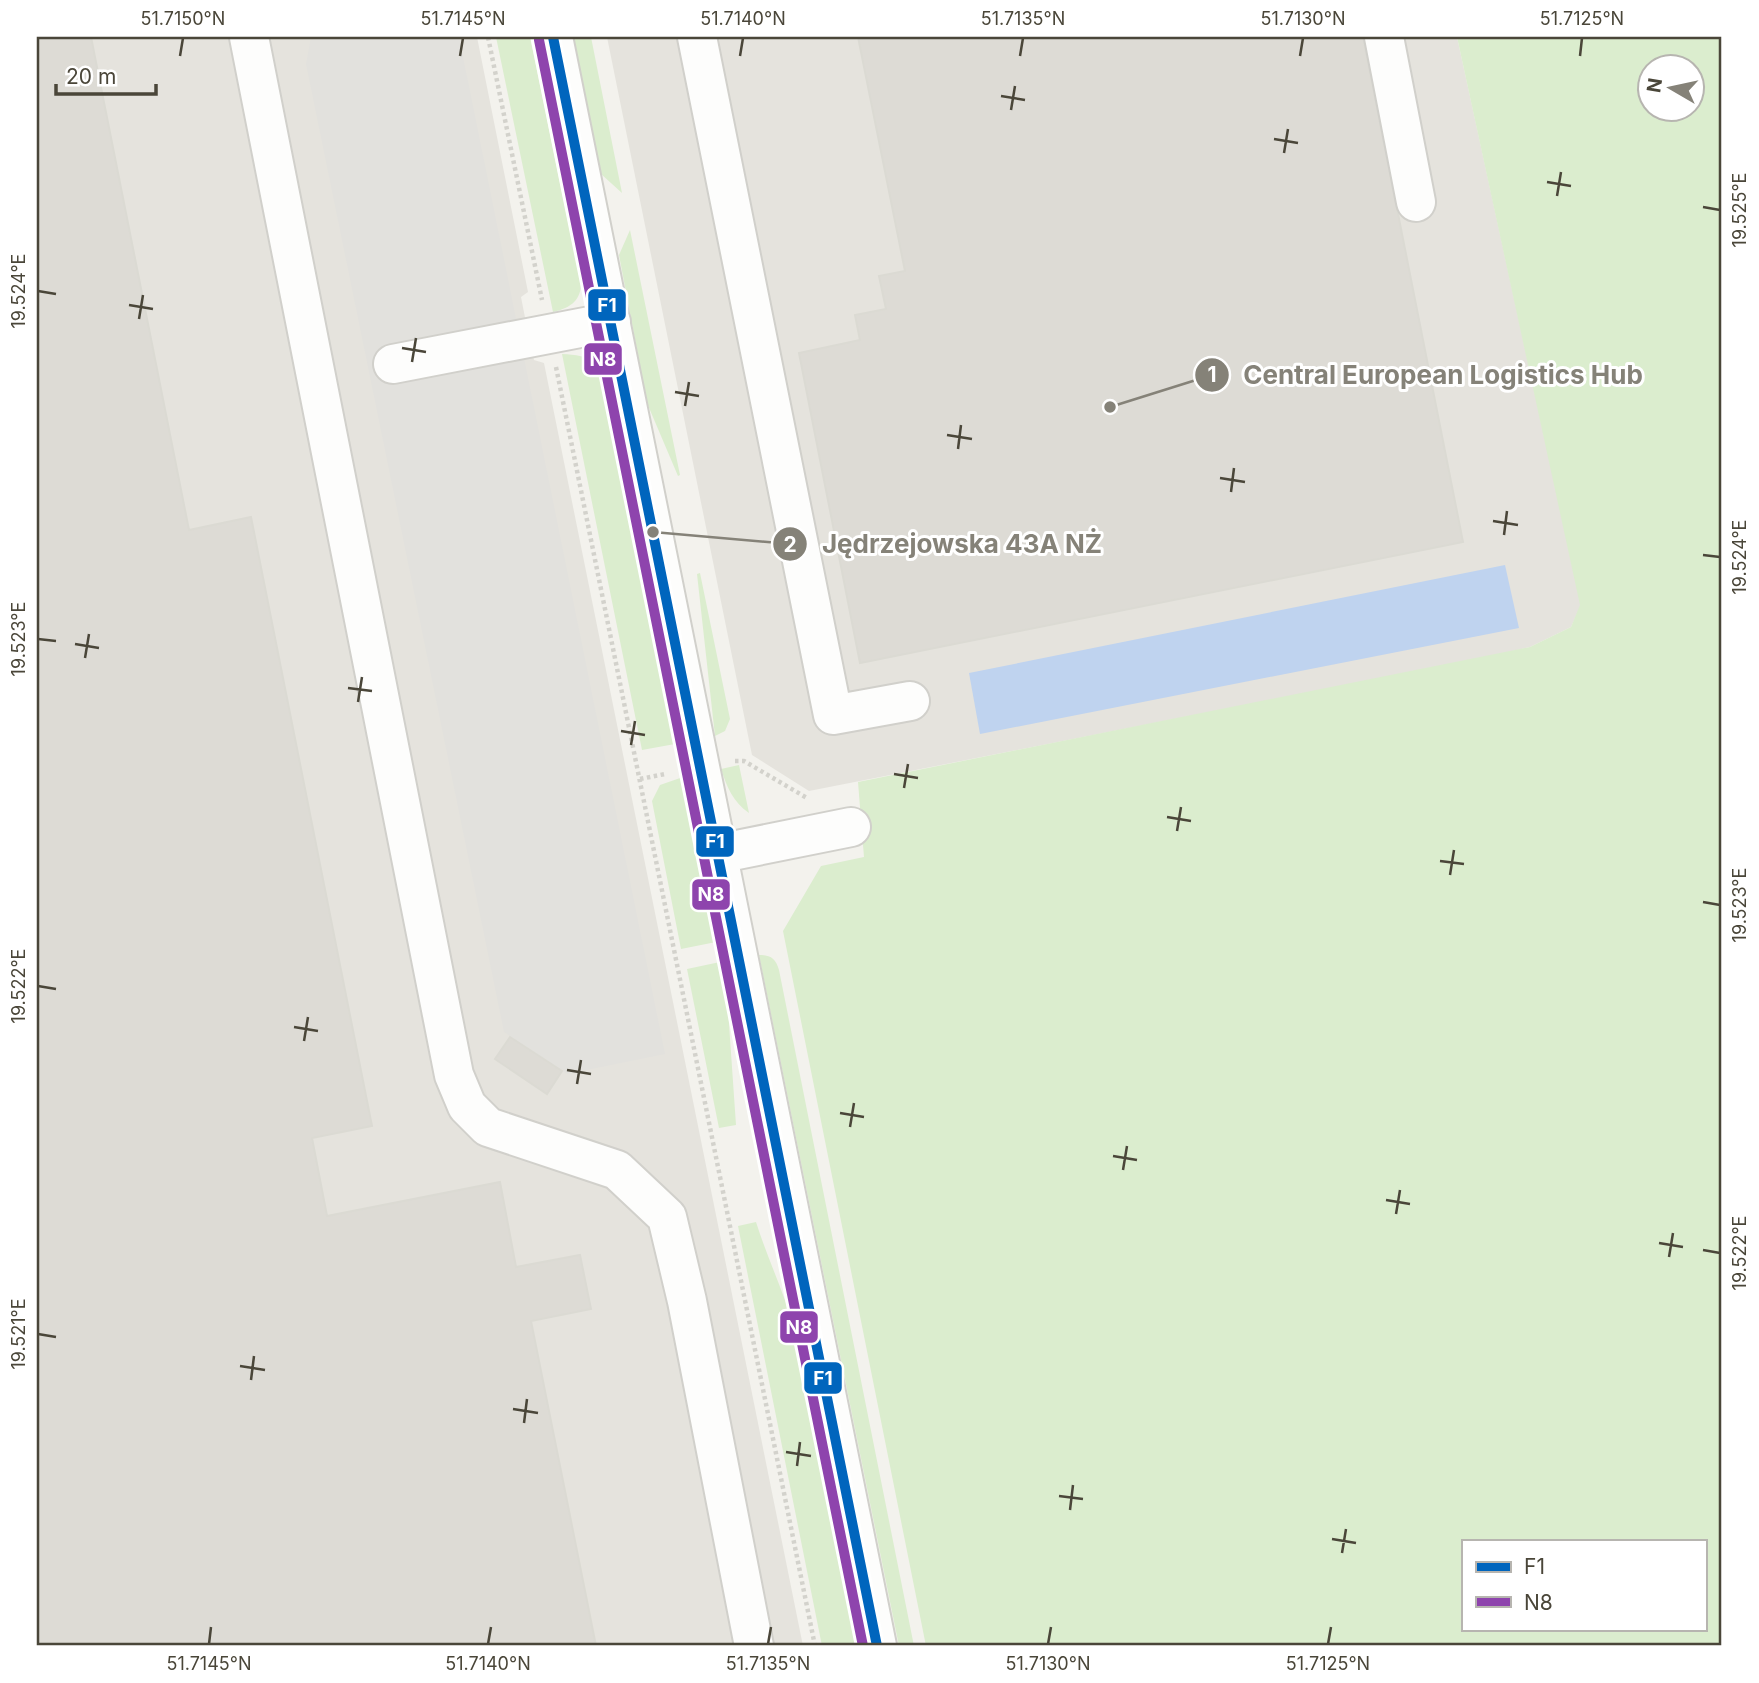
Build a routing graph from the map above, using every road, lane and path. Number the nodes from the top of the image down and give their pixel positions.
1 (249, 37) edge
2 (488, 37) edge
3 (553, 37) edge
4 (697, 37) edge
5 (1384, 37) edge
6 (1416, 202) dead end
7 (611, 322) junction
8 (549, 334) junction
9 (393, 365) dead end
10 (910, 701) dead end
11 (726, 762) dead end
12 (672, 773) dead end
13 (640, 779) junction
14 (814, 799) dead end
15 (851, 827) dead end
16 (717, 853) junction
17 (754, 1646) edge
18 (815, 1646) edge
19 (877, 1646) edge

1 - 17 street
2 - 8 path
3 - 7 street
4 - 10 street
5 - 6 street
7 - 8 street
7 - 16 street
8 - 9 street
8 - 13 path
11 - 14 path
12 - 13 path
13 - 18 path
15 - 16 street
16 - 19 street

